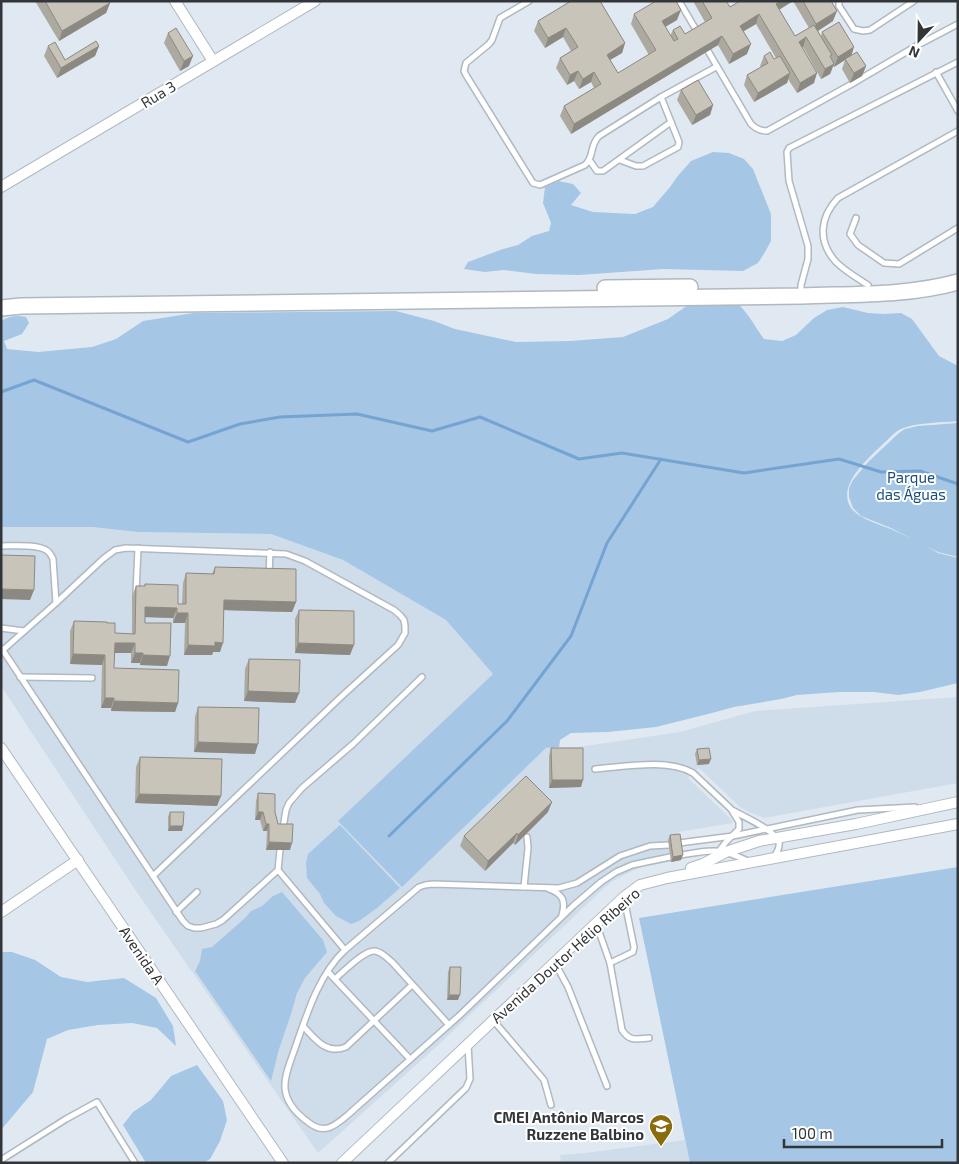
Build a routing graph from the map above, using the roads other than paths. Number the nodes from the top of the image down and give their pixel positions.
1 (175, 1) edge
2 (315, 1) edge
3 (529, 1) edge
4 (679, 1) edge
5 (839, 1) edge
6 (902, 1) edge
7 (914, 1) edge
8 (905, 7) junction
9 (958, 24) edge
10 (698, 34) edge
11 (708, 51) edge
12 (213, 61) junction
13 (958, 62) edge
14 (716, 67) junction
15 (936, 72) junction
16 (661, 97) junction
17 (958, 111) edge
18 (671, 122) junction
19 (958, 132) edge
20 (620, 160) junction
21 (590, 161) junction
22 (1, 188) edge
23 (856, 218) dead end
24 (958, 228) edge
25 (958, 273) edge
26 (958, 282) edge
27 (868, 285) junction
28 (801, 290) junction
29 (1, 298) edge
30 (1, 308) edge
31 (1, 546) edge
32 (138, 548) junction
33 (270, 552) junction
34 (269, 576) edge
35 (136, 593) edge
36 (56, 602) junction
37 (1, 628) edge
38 (24, 631) junction
39 (2, 649) edge
40 (20, 677) junction
41 (422, 677) dead end
42 (92, 678) dead end
43 (1, 748) edge
44 (595, 769) dead end
45 (958, 802) edge
46 (940, 806) junction
47 (731, 809) junction
48 (958, 824) edge
49 (766, 829) junction
50 (282, 831) edge
51 (733, 836) junction
52 (527, 837) edge
53 (775, 838) junction
54 (679, 843) edge
55 (669, 845) edge
56 (280, 850) edge
57 (723, 852) junction
58 (681, 855) edge
59 (670, 857) edge
60 (773, 857) junction
61 (78, 860) junction
62 (749, 862) junction
63 (278, 870) junction
64 (154, 876) junction
65 (667, 878) junction
66 (524, 887) junction
67 (537, 887) junction
68 (197, 892) dead end
69 (624, 897) junction
70 (1, 912) edge
71 (176, 912) junction
72 (561, 918) junction
73 (596, 924) junction
74 (344, 950) junction
75 (554, 963) junction
76 (610, 963) junction
77 (328, 972) junction
78 (335, 979) junction
79 (412, 985) junction
80 (493, 1020) junction
81 (374, 1021) junction
82 (449, 1024) junction
83 (303, 1026) junction
84 (649, 1038) dead end
85 (468, 1045) junction
86 (410, 1059) junction
87 (608, 1086) dead end
88 (551, 1105) dead end
89 (1, 1160) edge
90 (343, 1162) edge
91 (135, 1163) edge
92 (283, 1163) edge
93 (388, 1163) edge

1 - 12 street
2 - 12 street, Rua 3
3 - 21 lane
4 - 10 lane
5 - 8 lane
6 - 8 lane
7 - 8 lane
9 - 14 lane
11 - 14 lane
12 - 22 street, Rua 3
13 - 15 lane
14 - 16 lane
15 - 17 lane
15 - 28 lane
16 - 18 lane
16 - 21 lane
18 - 20 lane
18 - 20 lane
19 - 27 lane
20 - 21 lane
23 - 24 lane
25 - 27 street
26 - 28 street
27 - 28 street
28 - 29 street
28 - 30 street
31 - 36 lane
32 - 33 lane
32 - 35 lane
32 - 36 lane
33 - 34 lane
33 - 64 lane
36 - 38 lane
37 - 38 lane
38 - 39 lane
39 - 40 lane
40 - 42 lane
40 - 64 lane
41 - 50 lane
43 - 61 street, Avenida A
44 - 47 lane
45 - 46 street
46 - 49 lane
46 - 53 street
47 - 49 lane
47 - 51 lane
48 - 60 street, Avenida Doutor Hélio Ribeiro
49 - 51 lane
49 - 53 lane
51 - 54 lane
51 - 57 lane
52 - 66 lane
53 - 57 street
53 - 60 lane
55 - 67 lane
56 - 63 lane
57 - 58 lane
57 - 62 lane
57 - 65 street
59 - 72 lane
60 - 62 street, Avenida Doutor Hélio Ribeiro
61 - 70 street
61 - 92 street, Avenida A
62 - 65 street, Avenida Doutor Hélio Ribeiro
63 - 71 lane
63 - 74 lane
64 - 71 lane
65 - 69 street, Avenida Doutor Hélio Ribeiro
66 - 67 lane
66 - 74 lane
67 - 72 lane
68 - 71 lane
69 - 73 street, Avenida Doutor Hélio Ribeiro
69 - 76 lane
72 - 82 lane
73 - 75 street, Avenida Doutor Hélio Ribeiro
73 - 76 lane
74 - 77 lane
75 - 80 street, Avenida Doutor Hélio Ribeiro
75 - 87 lane
76 - 84 lane
77 - 78 lane
77 - 83 lane
78 - 79 lane
78 - 81 lane
79 - 81 lane
79 - 82 lane
80 - 85 street, Avenida Doutor Hélio Ribeiro
80 - 88 lane
81 - 83 lane
81 - 86 lane
82 - 86 lane
83 - 86 lane
85 - 90 street, Avenida Doutor Hélio Ribeiro
85 - 93 lane
89 - 91 lane

